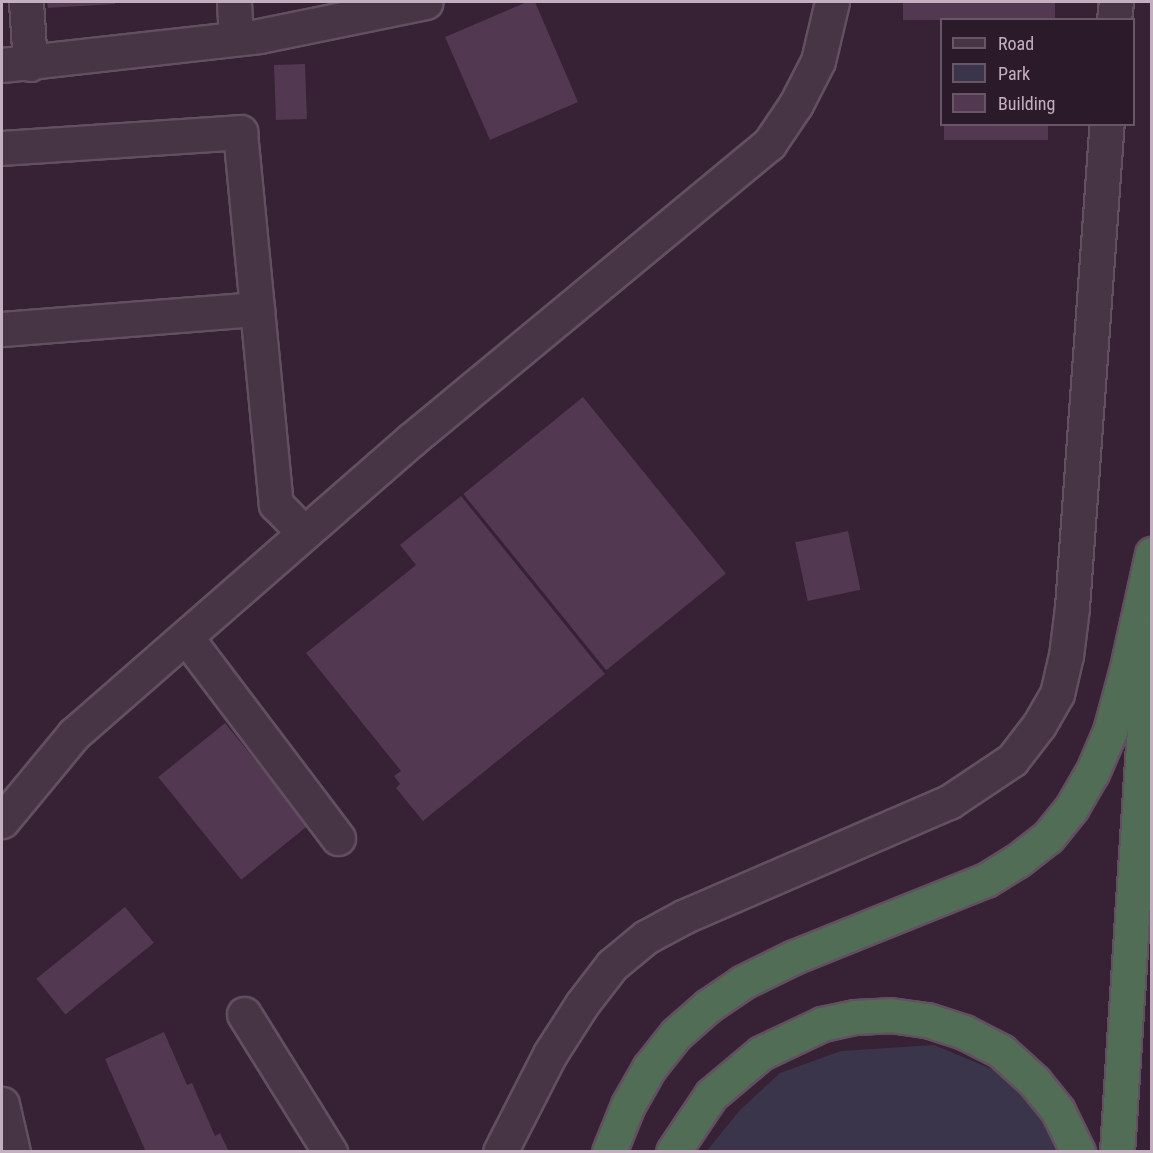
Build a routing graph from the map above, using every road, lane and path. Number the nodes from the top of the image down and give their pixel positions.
1 (26, 2) edge
2 (234, 2) edge
3 (426, 2) edge
4 (832, 2) edge
5 (1116, 2) edge
6 (1114, 18) edge
7 (236, 38) junction
8 (16, 64) edge
9 (1107, 126) edge
10 (2, 148) edge
11 (257, 309) junction
12 (2, 329) edge
13 (304, 533) junction
14 (1152, 554) edge
15 (1152, 619) edge
16 (186, 637) junction
17 (2, 822) edge
18 (338, 838) dead end
19 (244, 1014) dead end
20 (2, 1104) edge
21 (13, 1152) edge
22 (330, 1152) edge
23 (500, 1152) edge
24 (609, 1152) edge
25 (674, 1152) edge
26 (1078, 1152) edge
27 (1117, 1152) edge

1 - 8 lane
2 - 7 lane
3 - 7 lane
4 - 13 lane
5 - 6 lane
7 - 8 lane
9 - 23 lane
10 - 11 lane
11 - 12 lane
11 - 13 lane
13 - 16 lane
14 - 24 highway
15 - 27 highway
16 - 17 lane
16 - 18 lane
19 - 22 lane
20 - 21 lane
25 - 26 highway

